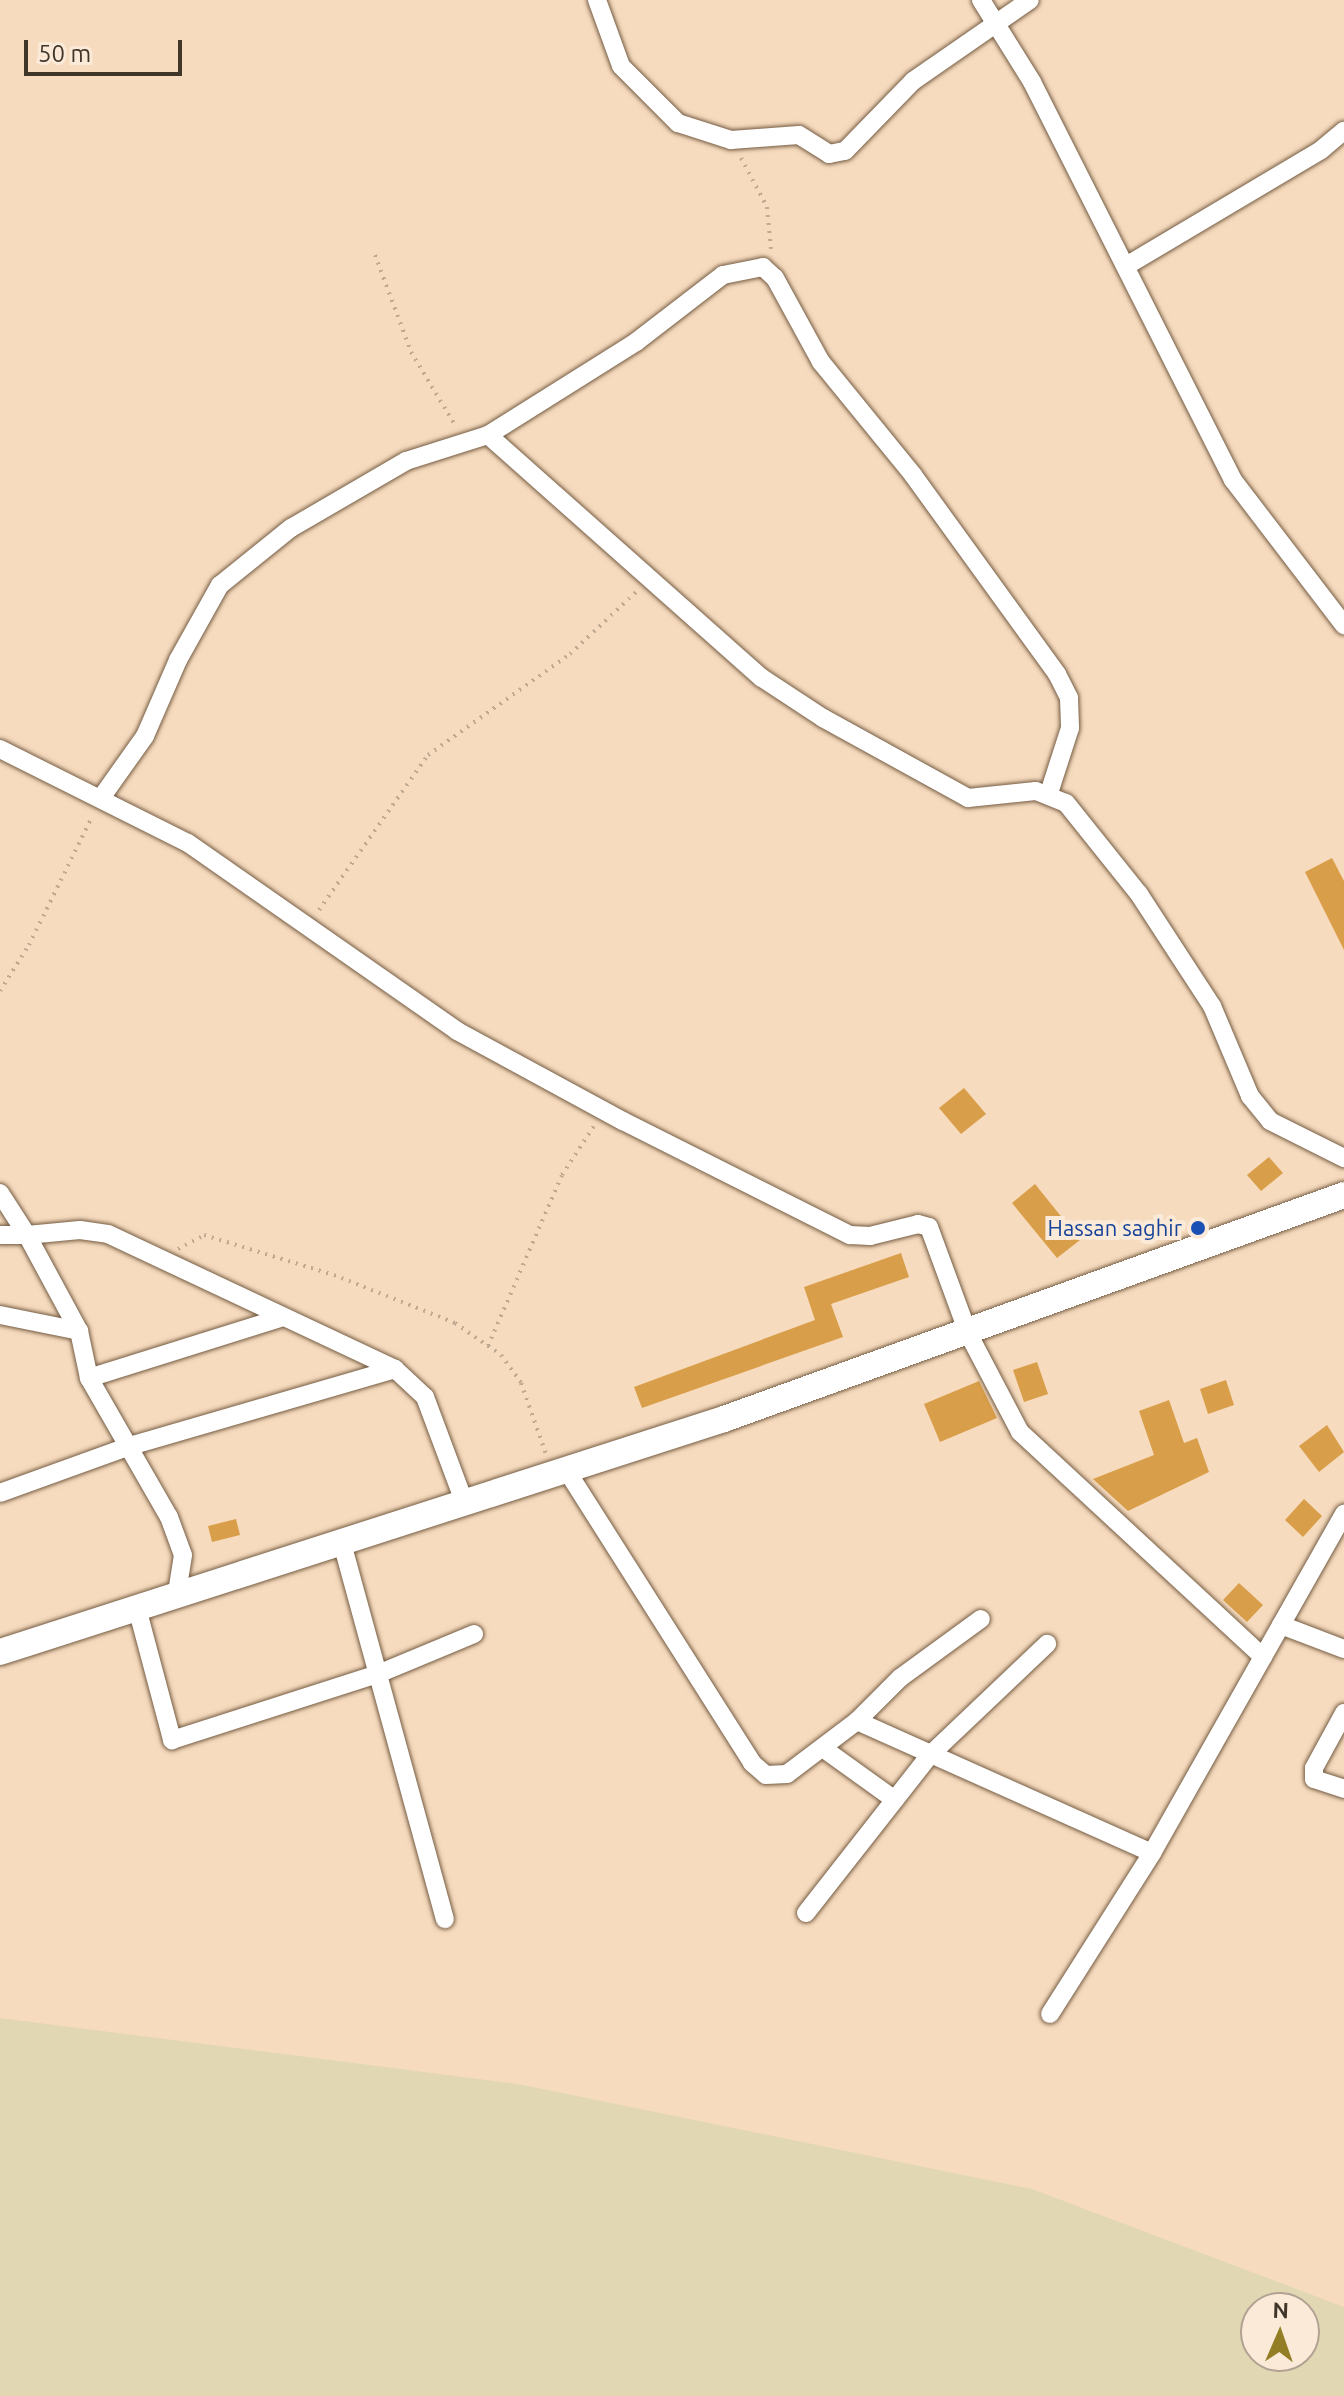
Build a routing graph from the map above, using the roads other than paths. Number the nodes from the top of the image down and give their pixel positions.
1 (597, 0) edge
2 (981, 0) edge
3 (1030, 0) edge
4 (996, 25) junction
5 (1344, 131) edge
6 (1126, 266) junction
7 (488, 435) junction
8 (1344, 625) edge
9 (0, 749) edge
10 (1049, 793) junction
11 (101, 798) junction
12 (1344, 1158) edge
13 (0, 1193) edge
14 (1344, 1195) edge
15 (0, 1235) edge
16 (27, 1235) junction
17 (0, 1315) edge
18 (280, 1318) junction
19 (79, 1331) junction
20 (968, 1333) junction
21 (395, 1369) junction
22 (89, 1378) junction
23 (130, 1446) junction
24 (560, 1473) junction
25 (0, 1493) edge
26 (465, 1504) junction
27 (1344, 1514) edge
28 (342, 1543) junction
29 (1336, 1544) edge
30 (177, 1594) junction
31 (137, 1608) junction
32 (981, 1619) dead end
33 (1281, 1625) junction
34 (474, 1634) dead end
35 (1047, 1644) dead end
36 (1344, 1649) edge
37 (0, 1652) edge
38 (1263, 1657) junction
39 (378, 1674) junction
40 (1344, 1713) edge
41 (857, 1721) junction
42 (824, 1749) junction
43 (929, 1756) junction
44 (1344, 1789) edge
45 (895, 1800) junction
46 (1152, 1853) junction
47 (806, 1913) dead end
48 (445, 1919) dead end
49 (1050, 2014) dead end

1 - 4 street
2 - 4 street
3 - 4 street
4 - 6 street
5 - 6 street
6 - 8 street
7 - 10 street
7 - 10 street
7 - 11 street
9 - 11 street
10 - 12 street
11 - 20 street
13 - 16 street
14 - 20 street
15 - 16 street
16 - 18 street
16 - 19 street
17 - 19 street
18 - 21 street
18 - 22 street
19 - 22 street
20 - 24 street
20 - 38 street
21 - 23 street
21 - 26 street
22 - 23 street
23 - 25 street
23 - 30 street
24 - 26 street
24 - 42 street
26 - 28 street
27 - 29 street
28 - 30 street
28 - 39 street
29 - 33 street
30 - 31 street
31 - 37 street
31 - 39 street
32 - 41 street
33 - 36 street
33 - 38 street
34 - 39 street
35 - 43 street
38 - 46 street
39 - 48 street
40 - 44 street
41 - 42 street
41 - 43 street
42 - 45 street
43 - 45 street
43 - 46 street
45 - 47 street
46 - 49 street

